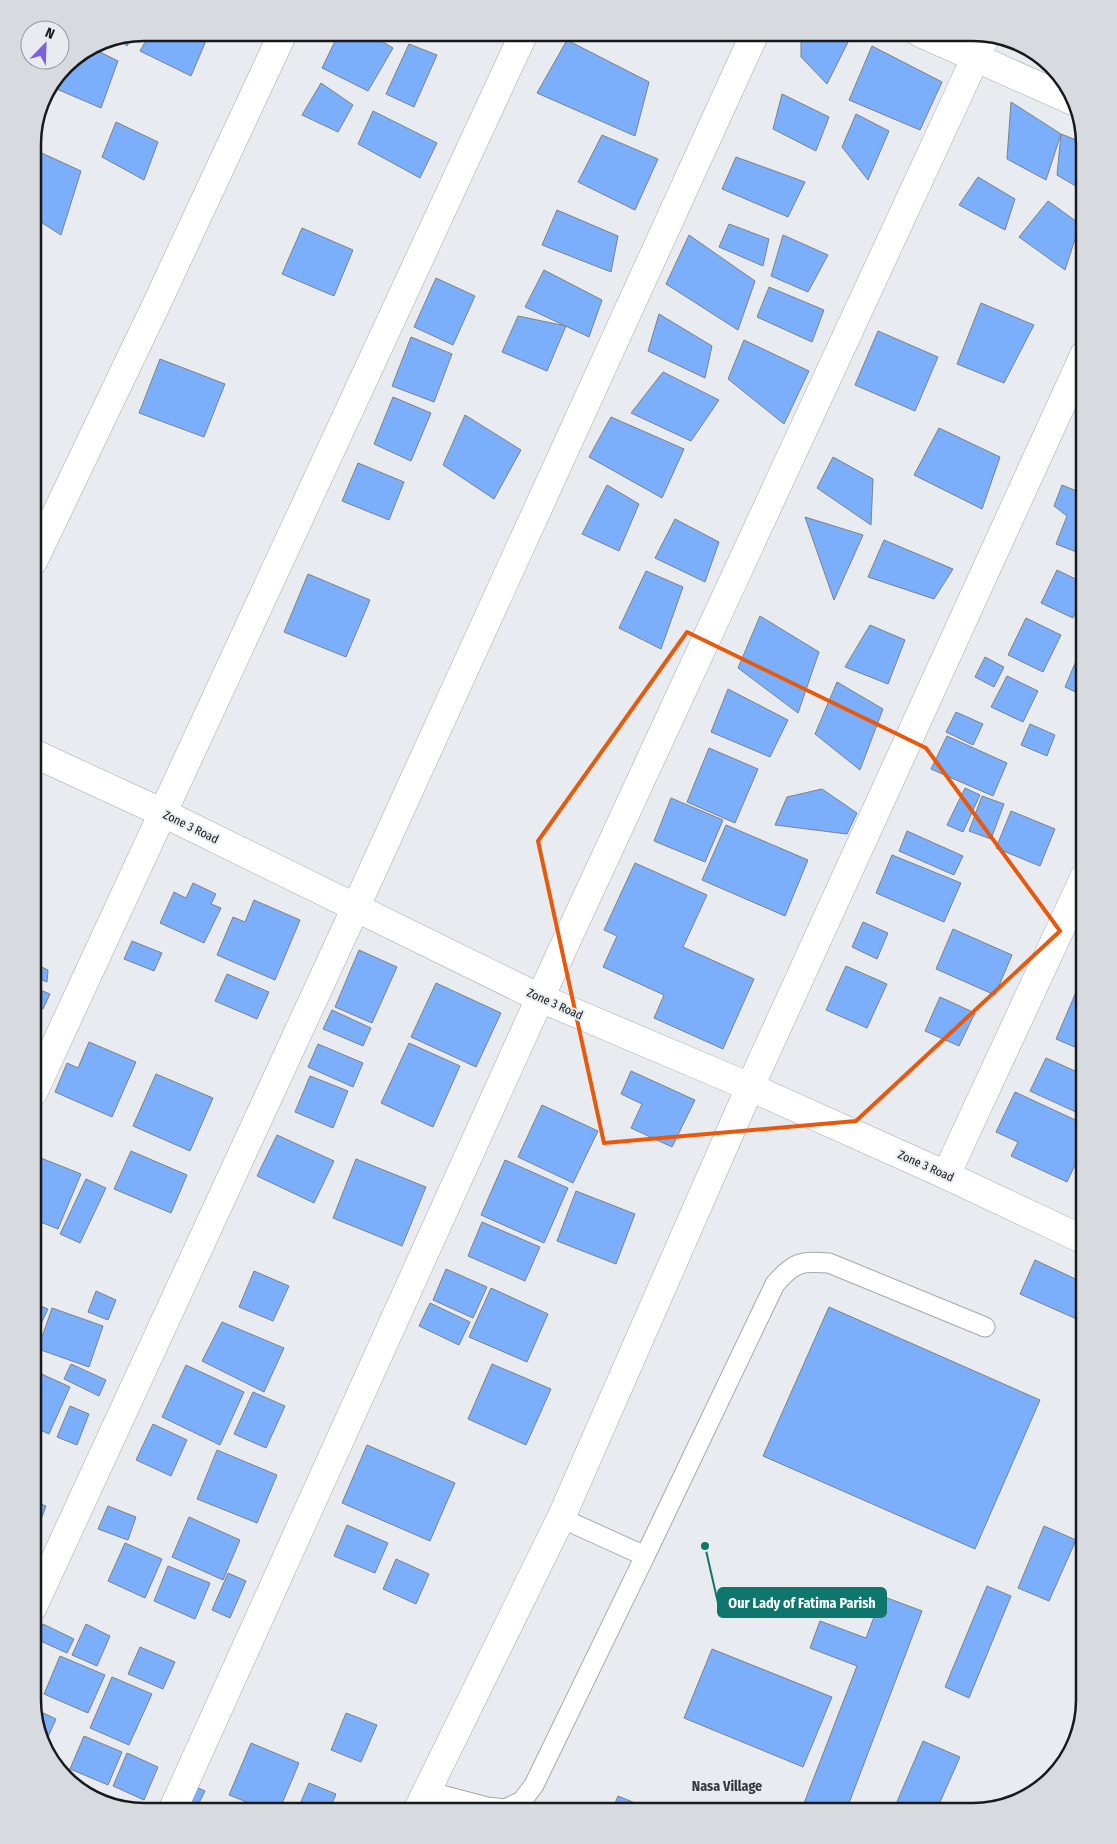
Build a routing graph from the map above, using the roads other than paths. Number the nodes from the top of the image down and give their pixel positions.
1 (278, 41) edge
2 (520, 41) edge
3 (751, 41) edge
4 (955, 41) edge
5 (981, 47) edge
6 (1062, 95) edge
7 (1076, 373) edge
8 (41, 545) edge
9 (41, 757) edge
10 (163, 813) junction
11 (1076, 895) edge
12 (355, 908) junction
13 (540, 998) junction
14 (41, 1076) edge
15 (750, 1087) junction
16 (946, 1175) junction
17 (1076, 1236) edge
18 (985, 1327) dead end
19 (561, 1518) junction
20 (644, 1556) junction
21 (41, 1588) edge
22 (422, 1801) edge
23 (176, 1803) edge
24 (444, 1803) edge
25 (518, 1803) edge

1 - 8 street
2 - 10 street
3 - 12 street
4 - 5 street
5 - 6 street
5 - 13 street
7 - 15 street
9 - 10 street, Zone 3 Road
10 - 12 street, Zone 3 Road
10 - 14 street
11 - 16 street
12 - 13 street, Zone 3 Road
12 - 21 street
13 - 15 street, Zone 3 Road
13 - 23 street
15 - 16 street, Zone 3 Road
15 - 19 street
16 - 17 street, Zone 3 Road
18 - 20 lane
19 - 20 lane
19 - 22 street
20 - 25 lane
22 - 24 lane

